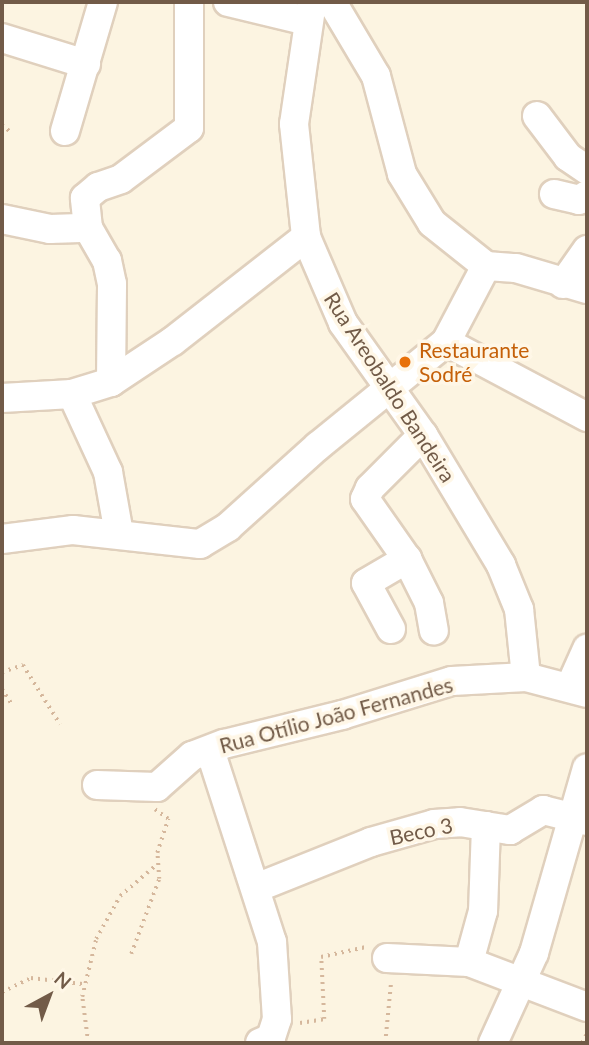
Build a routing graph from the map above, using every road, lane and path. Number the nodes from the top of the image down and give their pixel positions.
1 (103, 2) edge
2 (189, 2) edge
3 (228, 2) edge
4 (332, 2) edge
5 (310, 12) edge
6 (2, 38) edge
7 (86, 64) junction
8 (537, 116) dead end
9 (2, 125) edge
10 (65, 131) dead end
11 (12, 133) dead end
12 (587, 170) edge
13 (554, 194) dead end
14 (587, 195) edge
15 (2, 219) edge
16 (88, 228) junction
17 (306, 237) junction
18 (587, 250) edge
19 (486, 266) junction
20 (575, 287) edge
21 (452, 345) junction
22 (111, 382) junction
23 (390, 391) junction
24 (72, 394) junction
25 (2, 398) edge
26 (587, 417) edge
27 (423, 435) junction
28 (119, 534) junction
29 (2, 539) edge
30 (407, 559) junction
31 (391, 629) dead end
32 (434, 631) dead end
33 (587, 649) edge
34 (2, 672) edge
35 (526, 677) junction
36 (2, 689) edge
37 (579, 690) edge
38 (11, 703) dead end
39 (60, 724) dead end
40 (210, 750) junction
41 (587, 768) edge
42 (97, 785) dead end
43 (148, 789) junction
44 (580, 818) edge
45 (486, 826) junction
46 (155, 866) junction
47 (256, 888) junction
48 (131, 954) dead end
49 (387, 958) junction
50 (469, 962) junction
51 (83, 984) junction
52 (519, 984) junction
53 (2, 992) edge
54 (587, 1007) edge
55 (587, 1033) edge
56 (266, 1041) edge
57 (88, 1043) edge
58 (386, 1043) edge
59 (493, 1043) edge
60 (582, 1043) edge

1 - 7 street
2 - 16 street
3 - 5 street
4 - 19 street
5 - 17 street, Rua Areobaldo Bandeira
6 - 7 street
7 - 10 street
8 - 12 street
9 - 11 path
13 - 14 street
15 - 16 street
16 - 22 street
17 - 22 street
17 - 23 street, Rua Areobaldo Bandeira
18 - 20 street
19 - 20 street
19 - 21 street
21 - 23 street
21 - 26 street
22 - 24 street
23 - 27 street, Rua Areobaldo Bandeira
23 - 28 street
24 - 25 street
24 - 28 street
27 - 30 street
27 - 35 street, Rua Areobaldo Bandeira
28 - 29 street
30 - 31 street
30 - 32 street
33 - 37 street
34 - 39 path
35 - 37 street, Rua Otílio João Fernandes
35 - 40 street, Rua Otílio João Fernandes
36 - 38 path
40 - 43 street, Rua Otílio João Fernandes
40 - 47 street
41 - 44 street
42 - 43 street
43 - 46 path
44 - 45 street, Beco 3
44 - 52 street
45 - 47 street, Beco 3
45 - 50 street
46 - 48 path
46 - 51 path
47 - 56 street
49 - 50 street
49 - 56 path
49 - 58 path
50 - 52 street
51 - 53 path
51 - 57 path
52 - 54 street
52 - 59 street
55 - 60 path

